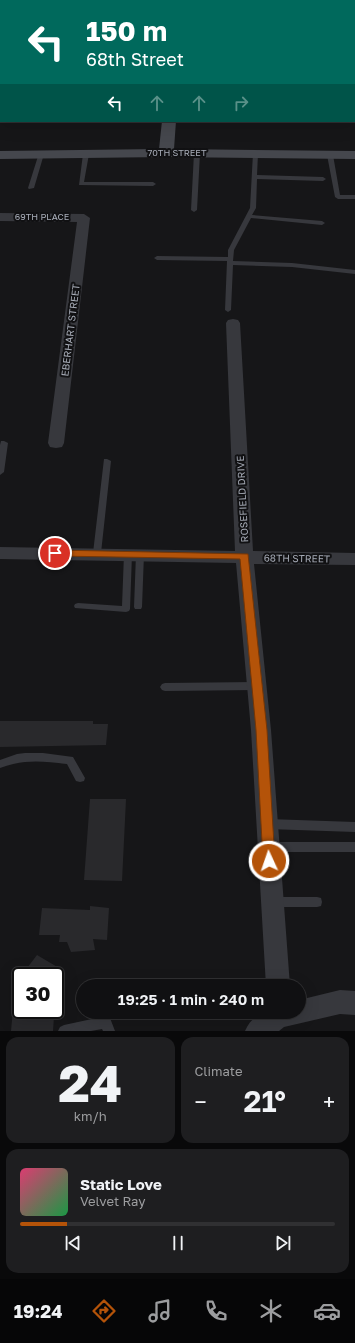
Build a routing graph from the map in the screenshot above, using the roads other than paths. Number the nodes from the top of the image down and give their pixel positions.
1 (169, 122) edge
2 (166, 153) junction
3 (197, 153) junction
4 (41, 154) junction
5 (86, 154) junction
6 (255, 154) junction
7 (0, 155) edge
8 (330, 155) junction
9 (355, 156) edge
10 (254, 177) junction
11 (323, 179) dead end
12 (153, 184) dead end
13 (31, 188) dead end
14 (355, 197) edge
15 (194, 210) dead end
16 (248, 216) junction
17 (0, 217) edge
18 (84, 218) joint
19 (322, 223) dead end
20 (158, 258) dead end
21 (231, 261) junction
22 (355, 272) edge
23 (230, 316) joint
24 (4, 443) dead end
25 (56, 443) dead end
26 (107, 461) dead end
27 (0, 472) edge
28 (0, 553) edge
29 (97, 553) junction
30 (134, 554) junction
31 (244, 556) junction
32 (355, 559) edge
33 (78, 606) dead end
34 (138, 607) dead end
35 (258, 686) junction
36 (165, 687) dead end
37 (0, 764) edge
38 (80, 778) dead end
39 (267, 824) junction
40 (355, 827) edge
41 (269, 847) junction
42 (355, 847) edge
43 (272, 902) junction
44 (317, 902) dead end
45 (278, 979) edge
46 (355, 1003) edge
47 (306, 1009) edge
48 (279, 1019) edge
49 (64, 1031) edge
50 (109, 1031) edge
51 (258, 1031) edge

1 - 2 main road
2 - 3 main road, 70TH STREET
2 - 5 main road, 70TH STREET
3 - 6 main road, 70TH STREET
3 - 15 lane
4 - 5 main road, 70TH STREET
4 - 7 main road, 70TH STREET
4 - 13 lane
5 - 12 lane
6 - 8 main road, 70TH STREET
6 - 10 lane
8 - 9 main road, 70TH STREET
8 - 14 lane
10 - 11 lane
10 - 16 lane
16 - 19 lane
16 - 21 lane
17 - 18 street, 69TH PLACE
18 - 25 street, EBERHART STREET
20 - 21 lane
21 - 22 lane
21 - 23 lane
23 - 31 street, ROSEFIELD DRIVE
24 - 27 lane
26 - 29 lane
28 - 29 street, 68TH STREET
29 - 30 street, 68TH STREET
30 - 31 street, 68TH STREET
30 - 33 lane
30 - 34 lane
31 - 32 street, 68TH STREET
31 - 35 street, ROSEFIELD DRIVE
35 - 36 lane
35 - 39 street, ROSEFIELD DRIVE
37 - 38 lane
39 - 40 lane
39 - 41 street, ROSEFIELD DRIVE
41 - 42 lane
41 - 43 street, ROSEFIELD DRIVE
43 - 44 lane
43 - 45 street, ROSEFIELD DRIVE
46 - 47 street
48 - 51 street
49 - 50 lane

